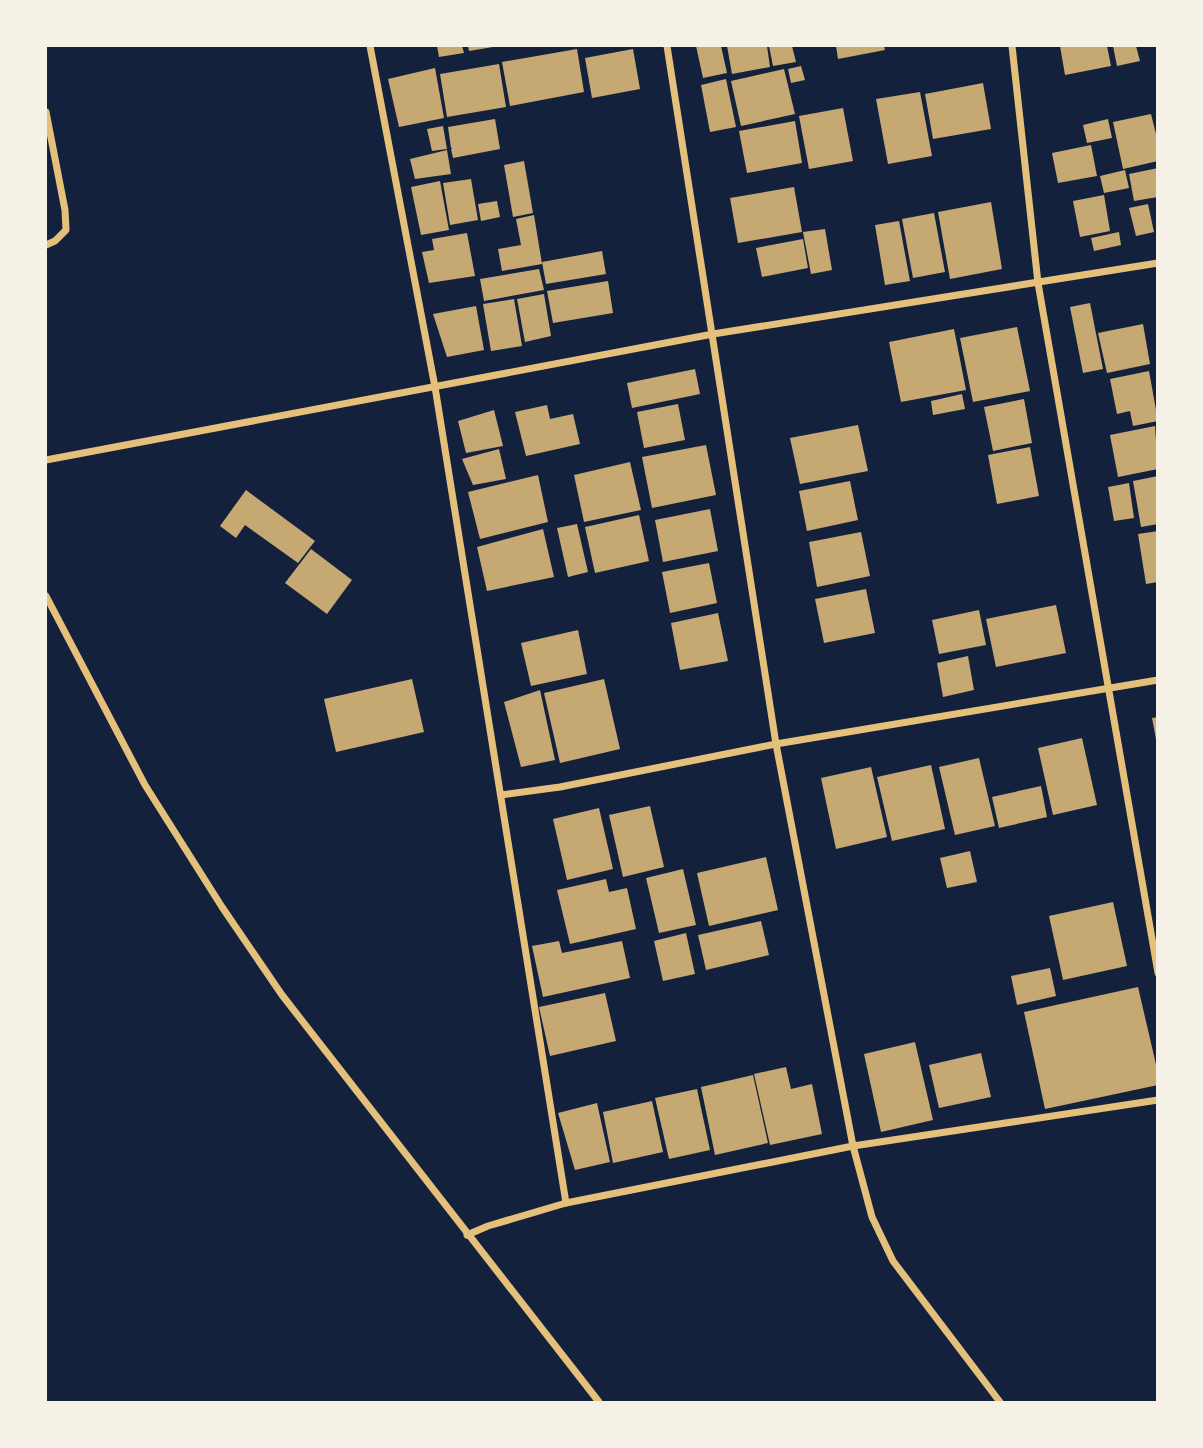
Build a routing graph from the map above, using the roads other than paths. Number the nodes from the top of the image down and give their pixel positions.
1 (370, 46) edge
2 (667, 46) edge
3 (1012, 46) edge
4 (46, 112) edge
5 (46, 245) edge
6 (1157, 263) edge
7 (1038, 284) junction
8 (713, 334) junction
9 (435, 387) junction
10 (46, 460) edge
11 (46, 596) edge
12 (1157, 680) edge
13 (1110, 689) junction
14 (776, 744) junction
15 (501, 794) junction
16 (1157, 973) edge
17 (1157, 1100) edge
18 (853, 1146) junction
19 (566, 1203) junction
20 (467, 1235) junction
21 (599, 1402) edge
22 (1000, 1402) edge

1 - 9 street
2 - 8 street
3 - 7 street
4 - 5 street
6 - 7 street
7 - 8 street
7 - 13 street
8 - 9 street
8 - 14 street
9 - 10 street
9 - 15 street
11 - 20 street
12 - 13 street
13 - 14 street
13 - 16 street
14 - 15 street
14 - 18 street
15 - 19 street
17 - 18 street
18 - 19 street
18 - 22 street
19 - 20 street
20 - 21 street

